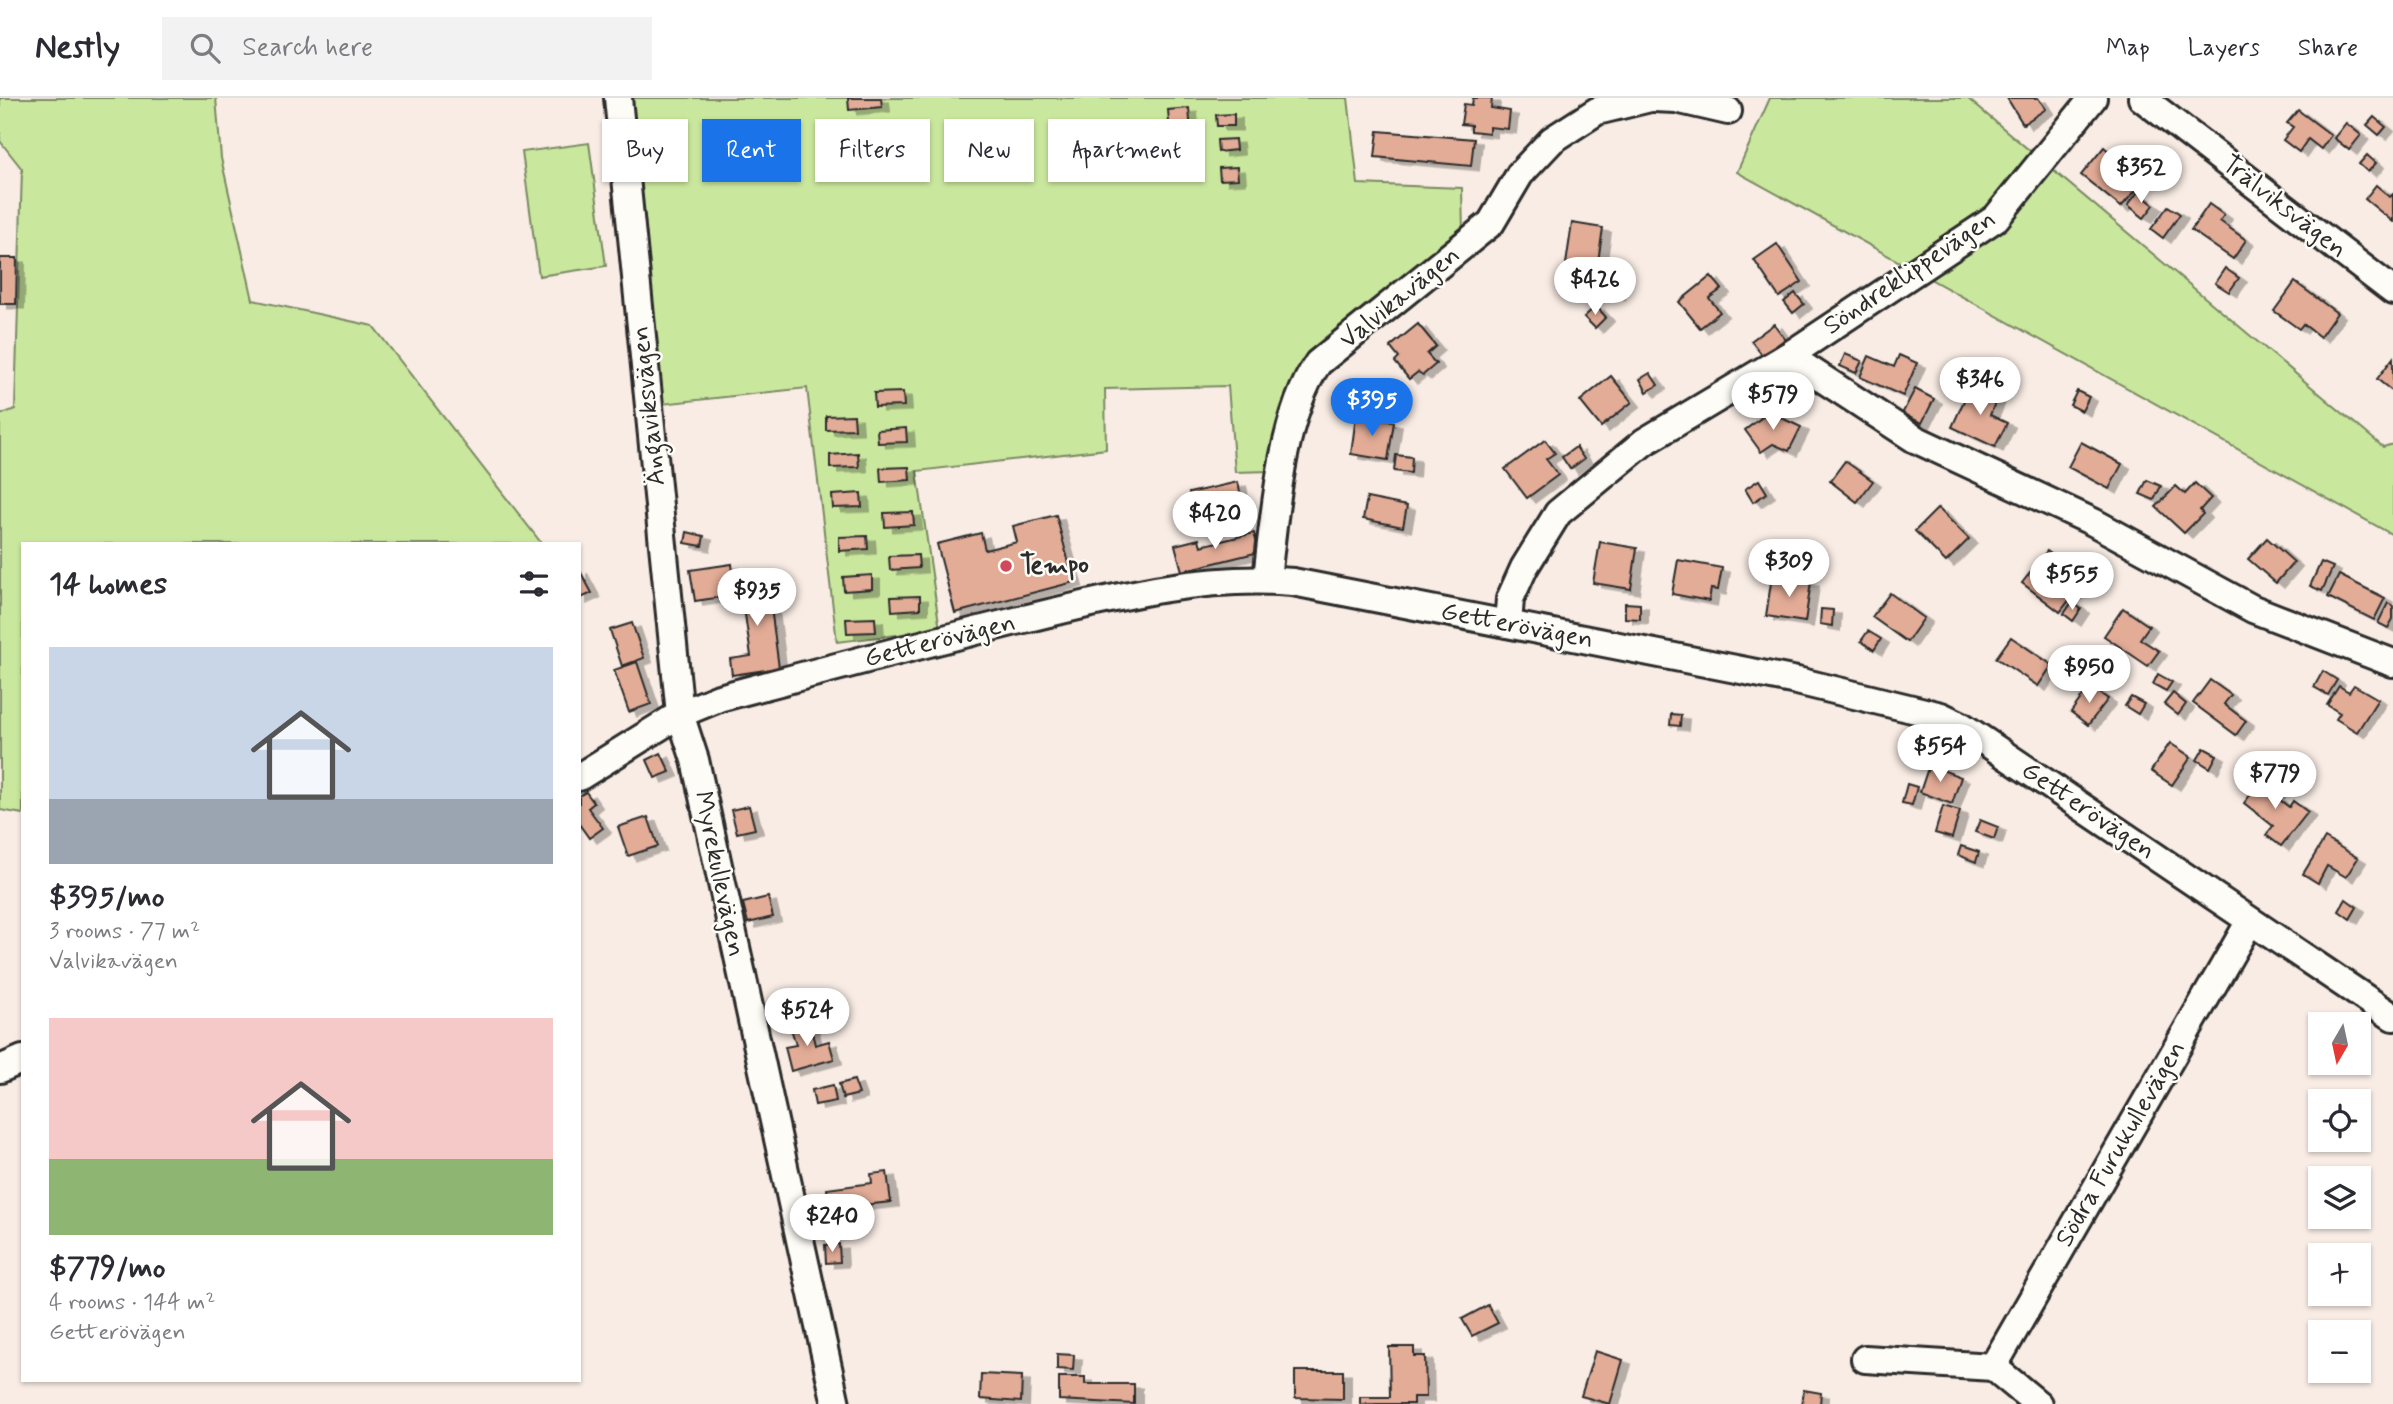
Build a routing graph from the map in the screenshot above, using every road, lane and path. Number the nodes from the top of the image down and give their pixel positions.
1 (618, 98) edge
2 (1652, 98) edge
3 (2094, 98) edge
4 (2142, 98) edge
5 (1728, 111) dead end
6 (2393, 291) edge
7 (1788, 356) junction
8 (1267, 579) junction
9 (1508, 624) junction
10 (2393, 663) edge
11 (680, 714) junction
12 (581, 776) edge
13 (2249, 921) junction
14 (2393, 1017) edge
15 (21, 1060) edge
16 (0, 1069) edge
17 (1866, 1359) dead end
18 (1993, 1367) junction
19 (836, 1404) edge
20 (2038, 1404) edge

1 - 11 street, Ängaviksvägen
2 - 5 street, Valvikavägen
2 - 8 street, Valvikavägen
3 - 7 street, Söndreklippevägen
4 - 6 street, Trälviksvägen
7 - 9 street, Söndreklippevägen
7 - 10 street
8 - 9 street, Getterövägen
8 - 11 street, Getterövägen
9 - 13 street, Getterövägen
11 - 12 street, Getterövägen
11 - 19 street, Myrekullevägen
13 - 14 street, Getterövägen
13 - 18 street, Södra Furukullevägen
15 - 16 street
17 - 18 street
18 - 20 street

